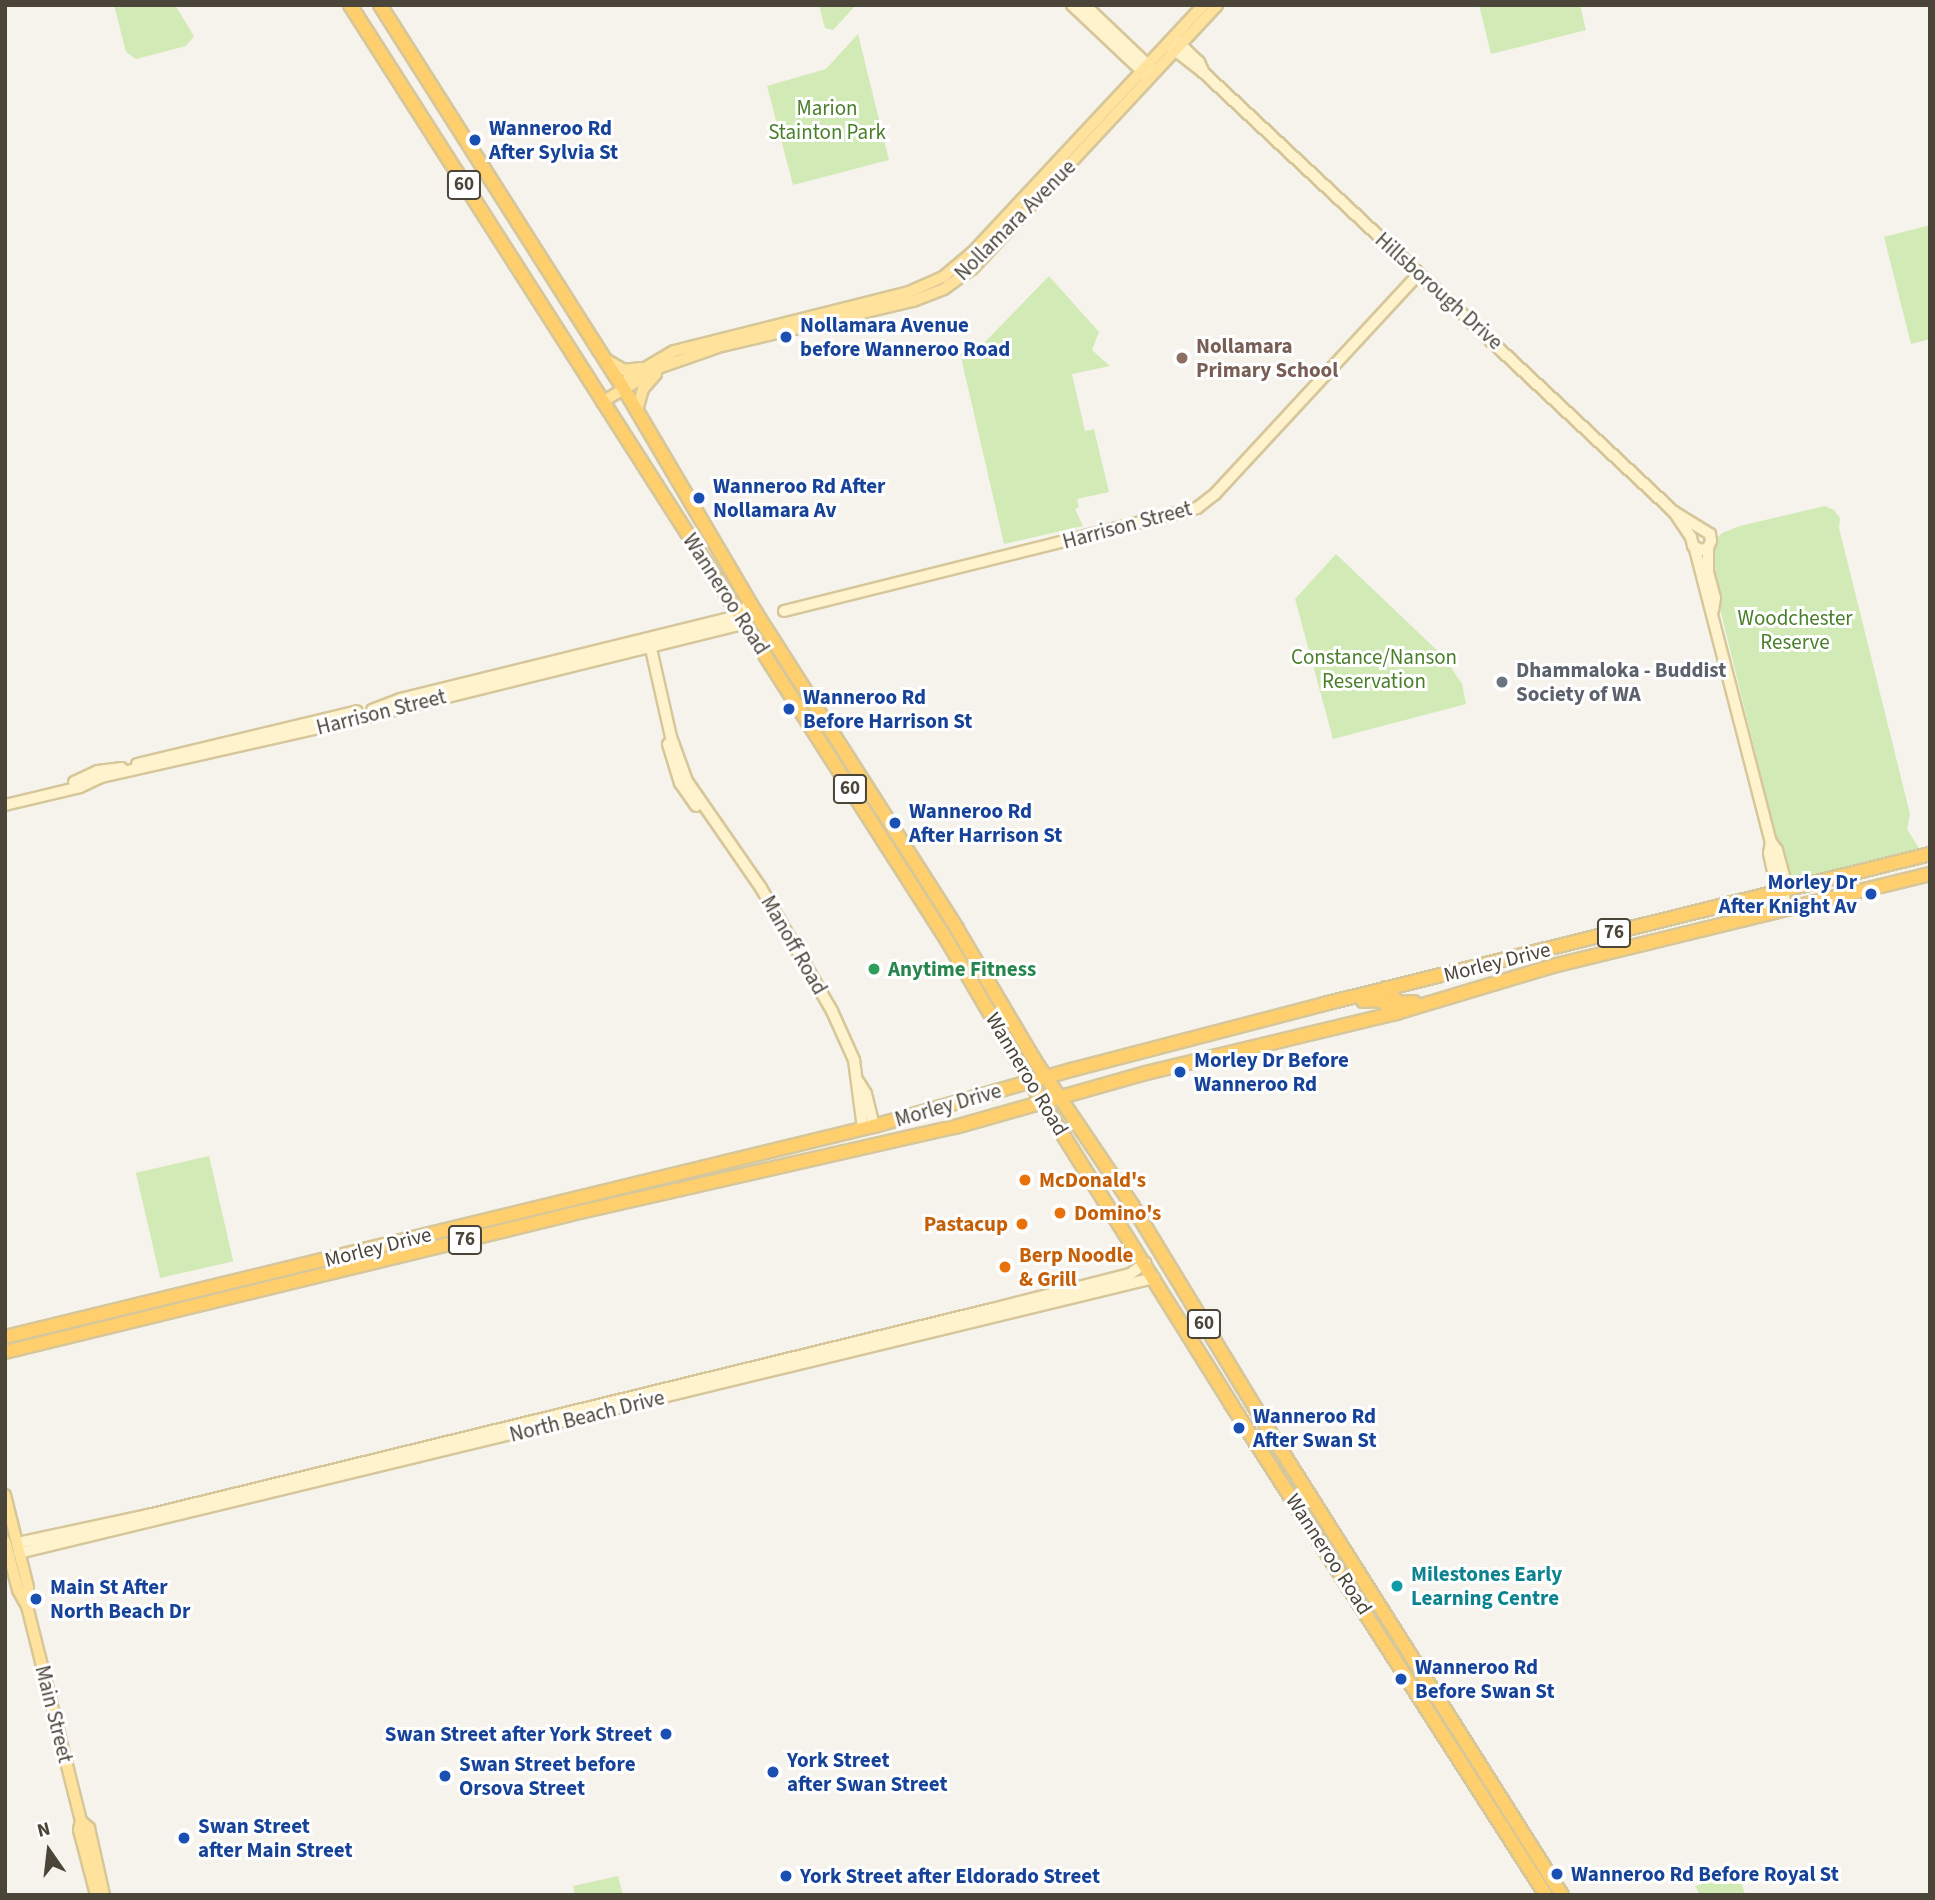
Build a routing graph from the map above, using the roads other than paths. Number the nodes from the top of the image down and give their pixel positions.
1 (350, 5) edge
2 (380, 5) edge
3 (1072, 5) edge
4 (1085, 5) edge
5 (1203, 5) edge
6 (1217, 5) edge
7 (1175, 45) junction
8 (1144, 67) junction
9 (1153, 76) junction
10 (1419, 274) junction
11 (605, 359) junction
12 (665, 365) junction
13 (645, 367) junction
14 (622, 386) junction
15 (600, 399) junction
16 (637, 410) junction
17 (1674, 512) junction
18 (1700, 529) junction
19 (1691, 537) junction
20 (1708, 548) junction
21 (1695, 549) junction
22 (753, 609) junction
23 (1713, 610) junction
24 (784, 611) dead end
25 (741, 618) junction
26 (647, 643) junction
27 (5, 798) edge
28 (5, 805) edge
29 (1930, 854) edge
30 (1930, 874) edge
31 (1783, 892) junction
32 (1787, 909) junction
33 (1386, 989) junction
34 (1455, 995) junction
35 (1332, 1002) junction
36 (1396, 1013) junction
37 (1047, 1077) junction
38 (1030, 1082) junction
39 (1062, 1097) junction
40 (1044, 1103) junction
41 (896, 1120) junction
42 (868, 1127) junction
43 (954, 1127) junction
44 (1145, 1263) junction
45 (1154, 1278) junction
46 (5, 1337) edge
47 (5, 1352) edge
48 (5, 1495) edge
49 (10, 1549) edge
50 (81, 1821) junction
51 (96, 1895) edge
52 (104, 1895) edge
53 (1546, 1895) edge
54 (1562, 1895) edge

1 - 15 highway, Wanneroo Road / 60
2 - 11 highway, Wanneroo Road / 60
3 - 8 street
4 - 8 street
5 - 7 main road, Nollamara Avenue
6 - 7 main road, Nollamara Avenue
7 - 8 main road, Nollamara Avenue
7 - 9 main road, Nollamara Avenue
7 - 10 street, Hillsborough Drive
8 - 9 street
8 - 13 main road, Nollamara Avenue
9 - 12 main road, Nollamara Avenue
10 - 17 street, Hillsborough Drive
10 - 24 street, Harrison Street
11 - 13 main road
11 - 14 highway, Wanneroo Road / 60
12 - 14 main road, Nollamara Avenue
12 - 16 main road
13 - 14 main road, Nollamara Avenue
14 - 15 main road, Nollamara Avenue
14 - 16 highway, Wanneroo Road / 60
15 - 25 highway, Wanneroo Road / 60
16 - 22 highway, Wanneroo Road / 60
17 - 18 street, Hillsborough Drive
17 - 19 street, Hillsborough Drive
18 - 19 street
18 - 20 street
19 - 21 street
20 - 21 street
20 - 23 street
21 - 23 street
22 - 25 street, Harrison Street
22 - 37 highway, Wanneroo Road / 60
23 - 31 street
25 - 26 street, Harrison Street
25 - 38 highway, Wanneroo Road / 60
26 - 27 street, Harrison Street
26 - 28 street, Harrison Street
26 - 42 street, Manoff Road
29 - 31 highway, Morley Drive / 76
30 - 32 highway, Morley Drive / 76
31 - 32 street
31 - 33 highway, Morley Drive / 76
32 - 34 highway, Morley Drive / 76
33 - 34 highway
33 - 35 highway, Morley Drive / 76
34 - 36 highway, Morley Drive / 76
35 - 36 highway
35 - 37 highway, Morley Drive / 76
36 - 39 highway, Morley Drive / 76
37 - 38 highway, Morley Drive / 76
37 - 39 highway, Wanneroo Road / 60
38 - 40 highway, Wanneroo Road / 60
38 - 41 highway, Morley Drive / 76
39 - 40 highway, Morley Drive / 76
39 - 54 highway, Wanneroo Road / 60
40 - 43 highway, Morley Drive / 76
40 - 44 highway, Wanneroo Road / 60
41 - 42 highway, Morley Drive / 76
41 - 43 highway
42 - 46 highway, Morley Drive / 76
43 - 47 highway, Morley Drive / 76
44 - 45 highway, Wanneroo Road / 60
44 - 49 street, North Beach Drive
45 - 49 street, North Beach Drive
45 - 53 highway, Wanneroo Road / 60
48 - 49 main road, Main Street
49 - 50 main road, Main Street
50 - 51 main road, Main Street
50 - 52 main road, Main Street

